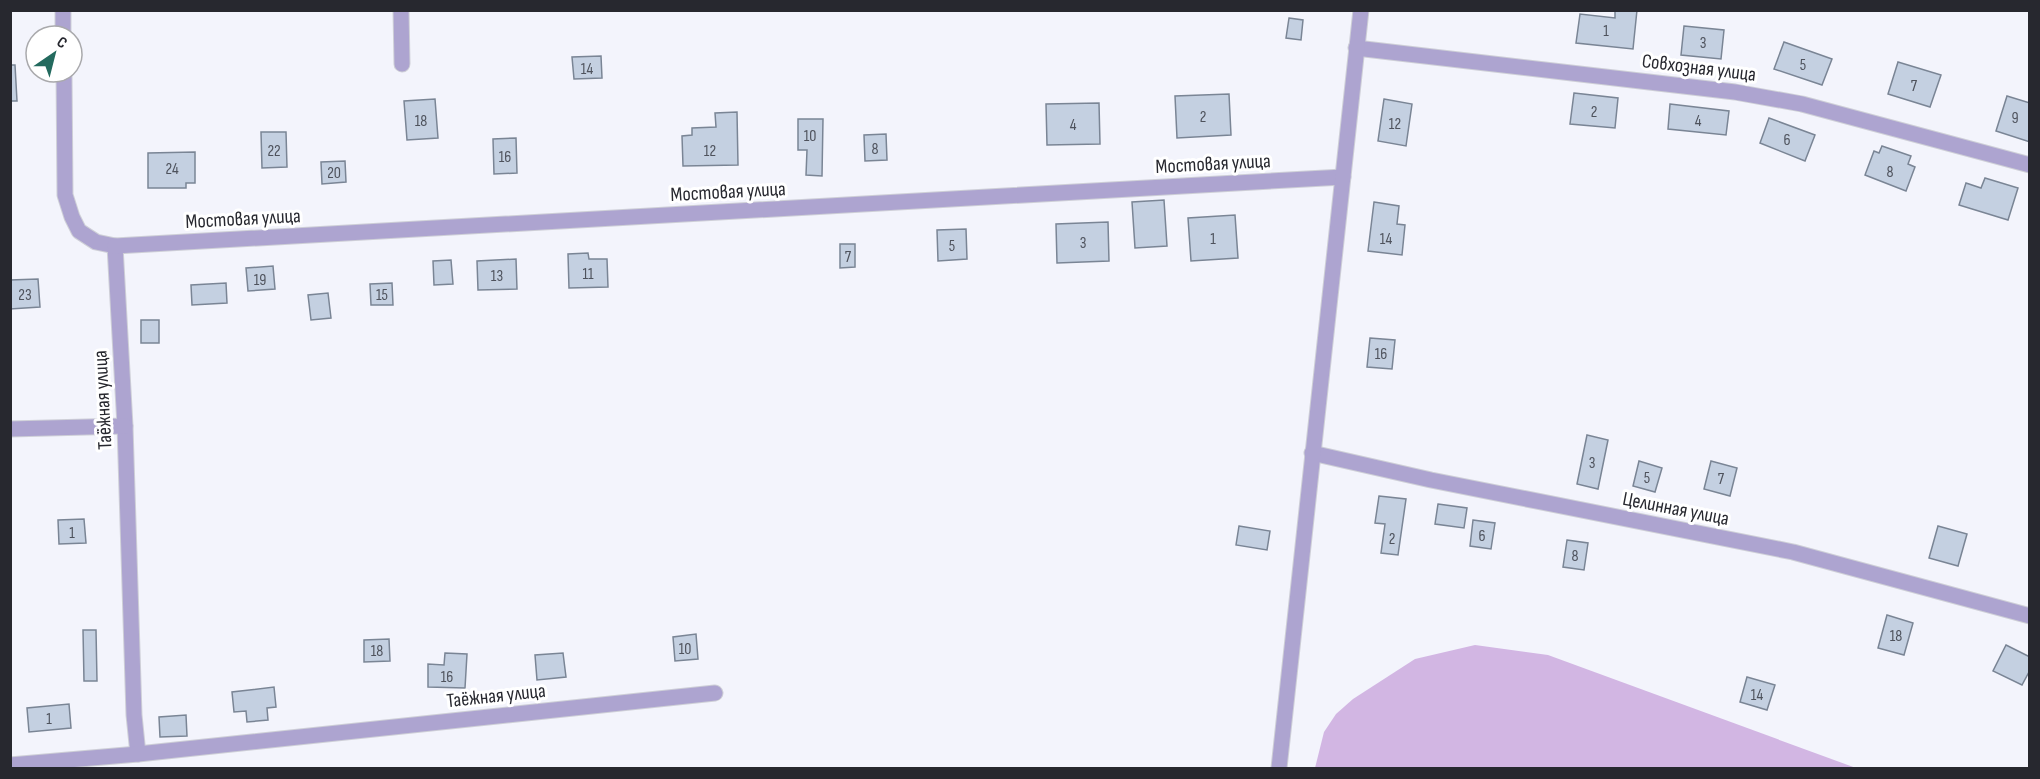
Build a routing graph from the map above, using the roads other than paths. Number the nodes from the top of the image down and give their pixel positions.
1 (401, 10) edge
2 (1361, 10) edge
3 (1356, 48) junction
4 (402, 64) dead end
5 (64, 84) edge
6 (2030, 165) edge
7 (1343, 177) junction
8 (115, 246) junction
9 (125, 426) junction
10 (10, 429) edge
11 (1312, 453) junction
12 (2030, 616) edge
13 (715, 693) dead end
14 (138, 754) junction
15 (10, 765) edge
16 (1279, 768) edge

1 - 4 street
2 - 3 street
3 - 6 street, Совхозная улица
3 - 7 street
5 - 8 street
7 - 8 street, Мостовая улица
7 - 11 street
8 - 9 street, Таёжная улица
9 - 10 street
9 - 14 street, Таёжная улица
11 - 12 street, Целинная улица
11 - 16 street
13 - 14 street, Таёжная улица
14 - 15 street, Таёжная улица

